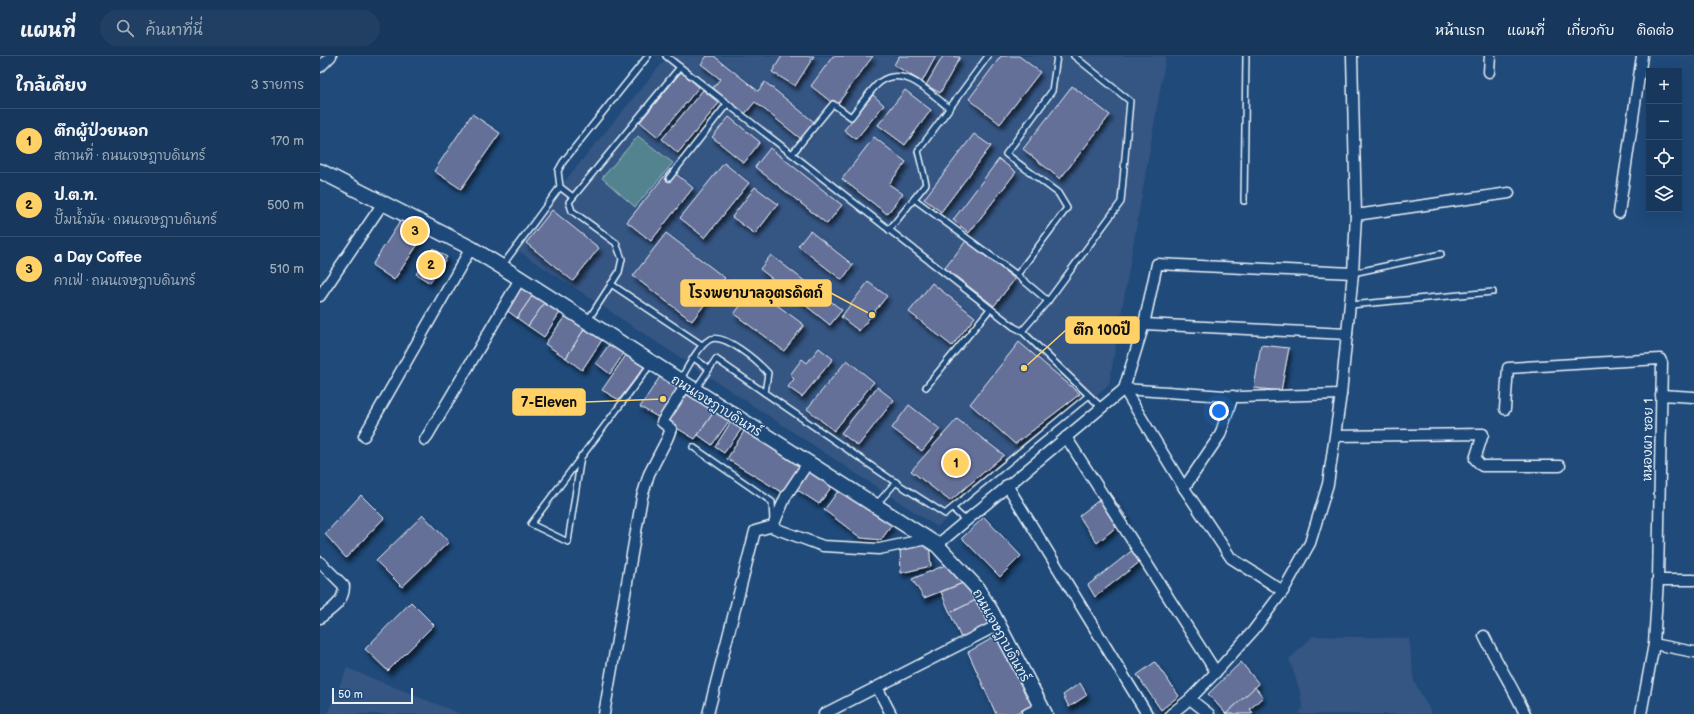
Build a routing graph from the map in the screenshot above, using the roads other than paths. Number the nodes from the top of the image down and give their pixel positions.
1 (331, 56) edge
2 (648, 56) edge
3 (666, 56) edge
4 (988, 56) edge
5 (1057, 56) edge
6 (1074, 56) edge
7 (1246, 56) edge
8 (1352, 56) edge
9 (1490, 56) edge
10 (1642, 56) edge
11 (320, 67) edge
12 (680, 67) junction
13 (1489, 72) dead end
14 (727, 104) junction
15 (949, 108) junction
16 (792, 154) junction
17 (320, 171) edge
18 (669, 178) dead end
19 (560, 187) junction
20 (1509, 193) dead end
21 (573, 197) junction
22 (914, 199) junction
23 (1244, 201) dead end
24 (383, 203) junction
25 (1619, 213) dead end
26 (1356, 215) junction
27 (889, 230) junction
28 (471, 248) junction
29 (1441, 254) dead end
30 (502, 267) junction
31 (1353, 273) junction
32 (1017, 275) junction
33 (520, 279) junction
34 (611, 284) junction
35 (1493, 292) dead end
36 (320, 296) edge
37 (1048, 301) junction
38 (1350, 305) junction
39 (990, 309) junction
40 (587, 322) junction
41 (1144, 324) junction
42 (1022, 331) junction
43 (1347, 334) junction
44 (702, 345) junction
45 (694, 358) junction
46 (652, 363) junction
47 (710, 369) junction
48 (686, 385) junction
49 (926, 388) dead end
50 (1124, 389) junction
51 (765, 393) junction
52 (1341, 394) junction
53 (1661, 395) junction
54 (1088, 396) junction
55 (1233, 396) junction
56 (1694, 397) edge
57 (1101, 408) junction
58 (1505, 409) dead end
59 (364, 436) dead end
60 (1336, 436) junction
61 (1066, 437) junction
62 (425, 440) dead end
63 (693, 447) dead end
64 (581, 456) junction
65 (808, 462) junction
66 (1560, 466) dead end
67 (896, 482) junction
68 (1007, 486) junction
69 (1184, 488) junction
70 (875, 505) junction
71 (953, 509) junction
72 (965, 520) junction
73 (773, 526) junction
74 (932, 542) junction
75 (320, 562) edge
76 (1658, 580) junction
77 (1694, 580) edge
78 (1283, 591) junction
79 (320, 618) edge
80 (998, 625) junction
81 (1484, 636) dead end
82 (1654, 644) junction
83 (1694, 652) edge
84 (1216, 672) junction
85 (878, 687) junction
86 (1190, 699) junction
87 (1043, 710) edge
88 (604, 714) edge
89 (708, 714) edge
90 (824, 714) edge
91 (891, 714) edge
92 (1027, 714) edge
93 (1147, 714) edge
94 (1171, 714) edge
95 (1209, 714) edge
96 (1525, 714) edge
97 (1641, 714) edge

1 - 11 street
2 - 19 lane
3 - 12 lane
4 - 15 lane
5 - 32 lane
6 - 37 lane
7 - 23 lane
8 - 26 street
9 - 13 street
10 - 25 street
12 - 14 lane
12 - 21 lane
14 - 16 lane
14 - 18 lane
15 - 16 lane
15 - 22 lane
16 - 27 lane
17 - 24 street, ถนนเจษฎาบดินทร์
19 - 21 lane
19 - 30 lane
20 - 26 street
21 - 34 lane
22 - 27 lane
22 - 32 lane
24 - 28 street, ถนนเจษฎาบดินทร์
24 - 36 street
26 - 31 street
27 - 39 lane
28 - 30 street, ถนนเจษฎาบดินทร์
28 - 59 street
29 - 31 lane
30 - 33 street, ถนนเจษฎาบดินทร์
31 - 38 street
31 - 41 street
32 - 37 lane
33 - 40 street, ถนนเจษฎาบดินทร์
33 - 62 street
34 - 40 lane
34 - 44 lane
35 - 38 lane
37 - 42 lane
38 - 43 street
39 - 42 lane
39 - 49 lane
40 - 46 street, ถนนเจษฎาบดินทร์
41 - 43 street
41 - 50 street
42 - 54 lane
43 - 52 street
44 - 45 lane
44 - 51 lane
45 - 47 lane
45 - 48 lane
46 - 48 street, ถนนเจษฎาบดินทร์
46 - 64 lane
47 - 48 lane
47 - 51 lane
48 - 65 street, ถนนเจษฎาบดินทร์
48 - 88 street
50 - 55 street
50 - 57 street
50 - 69 street
51 - 67 lane
52 - 55 street
52 - 60 street
53 - 56 street
53 - 58 street, หนองผา ซอย 1
53 - 76 street, หนองผา ซอย 1
54 - 57 lane
54 - 71 lane
55 - 69 street
57 - 61 street
60 - 66 street
60 - 78 street
61 - 68 street
61 - 84 street
63 - 73 lane
64 - 64 lane
65 - 70 street, ถนนเจษฎาบดินทร์
65 - 73 street
67 - 70 lane
67 - 71 lane
68 - 72 street
68 - 93 street
69 - 78 street
70 - 74 street, ถนนเจษฎาบดินทร์
71 - 72 lane
72 - 74 street
73 - 74 street
73 - 89 street
74 - 80 street, ถนนเจษฎาบดินทร์
75 - 79 street
76 - 77 street
76 - 82 street, หนองผา ซอย 1
78 - 84 street
80 - 85 street
80 - 87 street, ถนนเจษฎาบดินทร์
81 - 96 street
82 - 83 street
82 - 97 street, หนองผา ซอย 1
84 - 86 street
85 - 90 street
85 - 91 street
86 - 94 street
86 - 95 street
87 - 92 street

